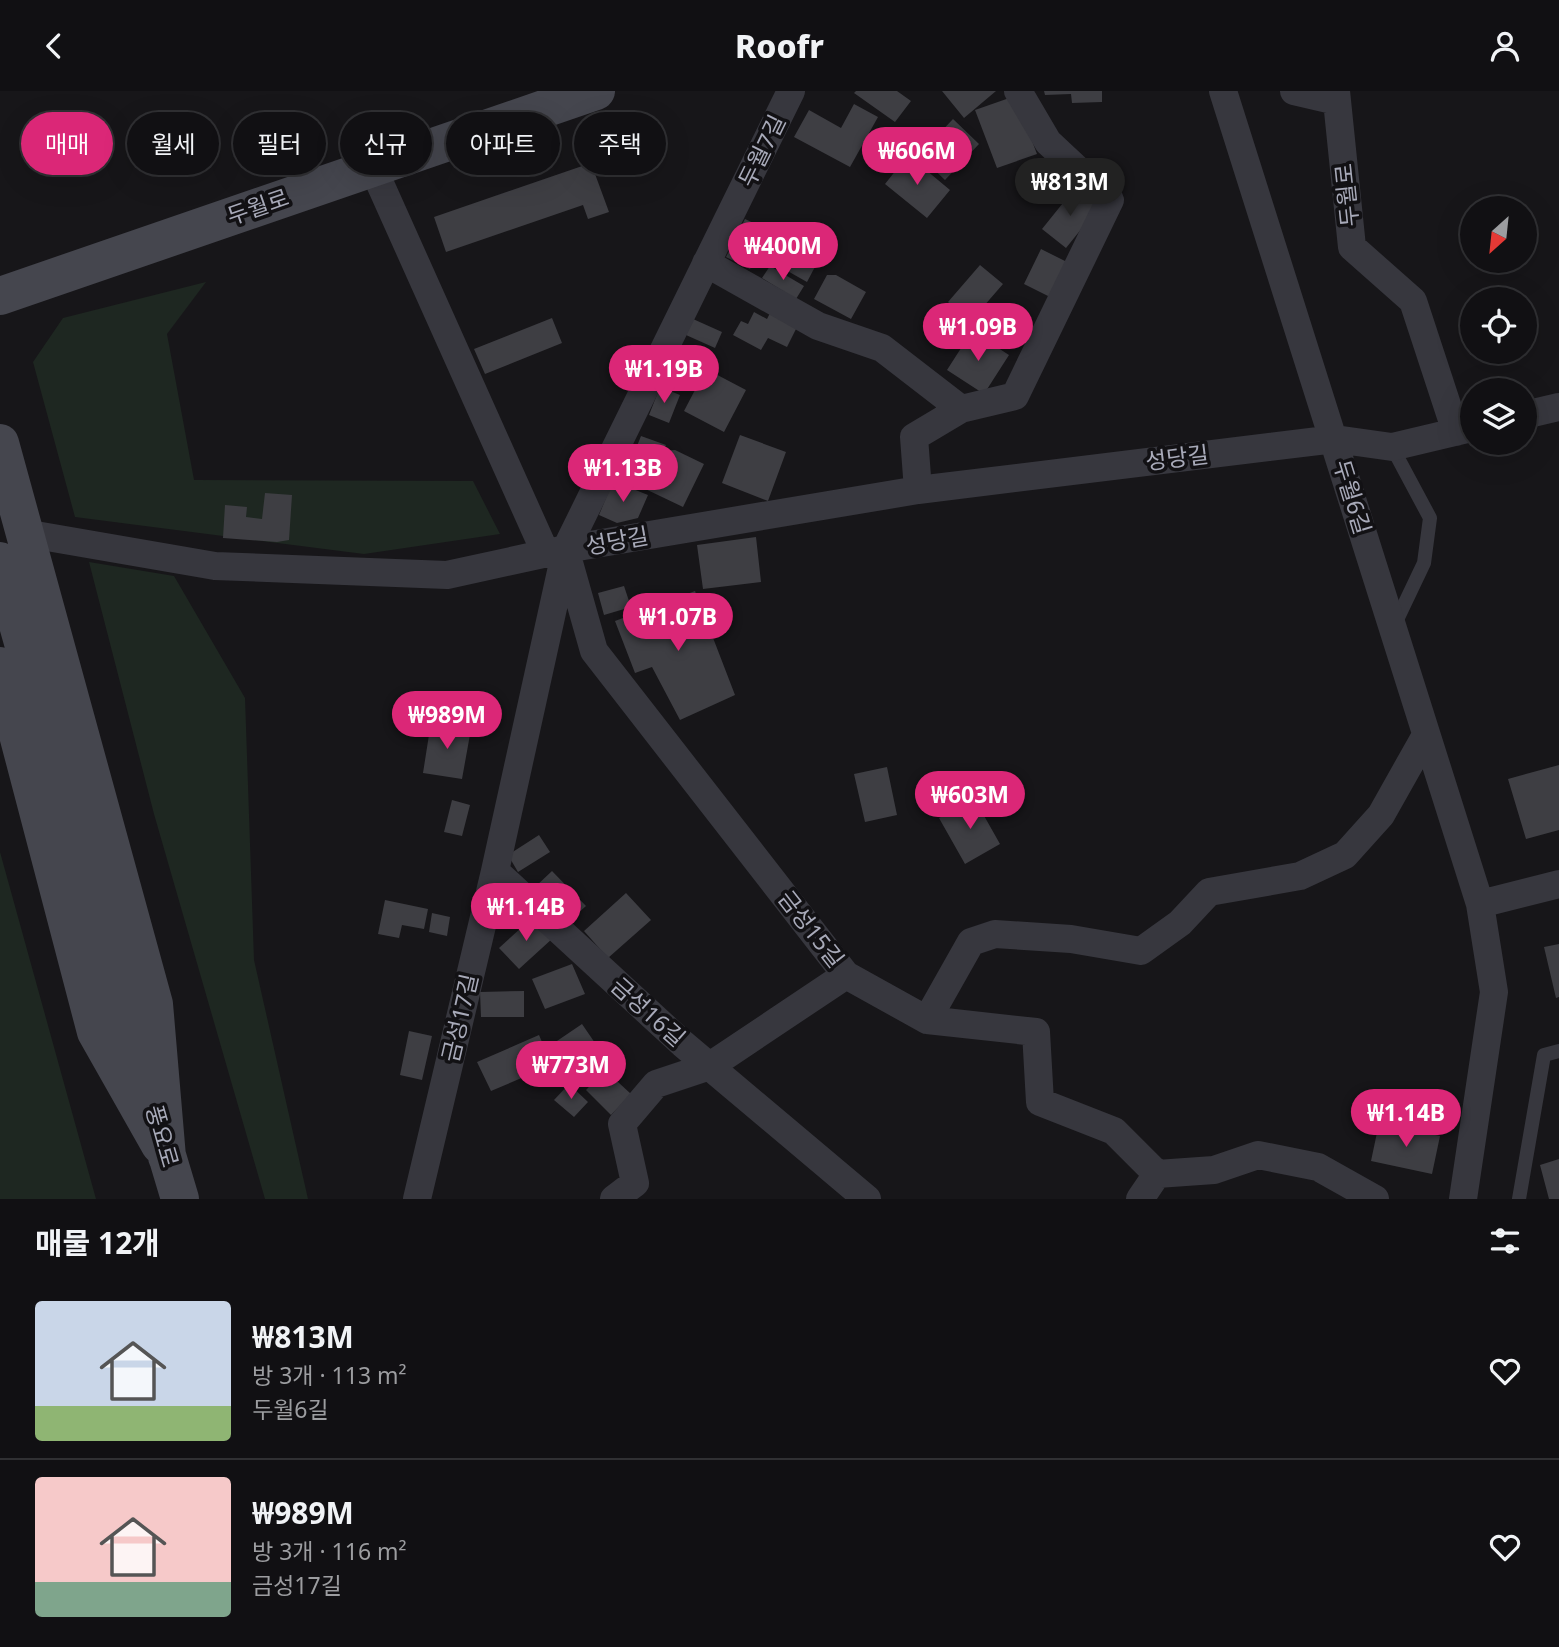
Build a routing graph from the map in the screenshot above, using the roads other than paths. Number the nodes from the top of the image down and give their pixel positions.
1 (596, 91) edge
2 (791, 91) edge
3 (1018, 91) edge
4 (1223, 91) edge
5 (1294, 91) edge
6 (1337, 96) edge
7 (432, 148) edge
8 (353, 175) edge
9 (376, 175) edge
10 (706, 263) junction
11 (0, 296) edge
12 (1559, 407) edge
13 (961, 409) junction
14 (1537, 412) edge
15 (1460, 420) edge
16 (1460, 431) edge
17 (1335, 439) junction
18 (0, 443) edge
19 (1392, 447) junction
20 (918, 490) junction
21 (12, 547) edge
22 (556, 552) junction
23 (1392, 630) junction
24 (0, 666) edge
25 (1426, 735) junction
26 (495, 871) junction
27 (1559, 884) edge
28 (1480, 904) junction
29 (846, 975) junction
30 (928, 1020) junction
31 (1559, 1051) edge
32 (710, 1066) junction
33 (1157, 1174) junction
34 (171, 1180) edge
35 (417, 1199) edge
36 (614, 1199) edge
37 (867, 1199) edge
38 (1140, 1199) edge
39 (1375, 1199) edge
40 (1464, 1199) edge
41 (1520, 1199) edge

1 - 7 main road, 두월로
2 - 10 street, 두월7길
3 - 13 street
4 - 17 street, 두월6길
5 - 6 street
6 - 15 street, 두월로
8 - 11 main road, 두월로
9 - 22 street, 금성15길
10 - 13 street
10 - 22 street, 두월7길
12 - 14 street
13 - 20 street
16 - 19 street
17 - 19 street, 성당길
17 - 20 street, 성당길
17 - 23 street, 두월6길
18 - 21 main road
19 - 23 lane
20 - 22 street, 성당길
21 - 22 street, 성당길
21 - 34 main road, 풍요로
21 - 34 main road
22 - 26 street, 금성17길
22 - 29 street, 금성15길
23 - 25 street, 두월6길
24 - 34 main road
25 - 28 street, 두월6길
25 - 30 street
26 - 32 street, 금성16길
26 - 35 street, 금성17길
27 - 28 street
28 - 40 street, 두월6길
29 - 30 street, 금성15길
29 - 32 street, 금성16길
30 - 33 street, 금성15길
31 - 41 lane
32 - 36 street, 금성16길
32 - 37 street, 금성16길
33 - 38 street
33 - 39 street

